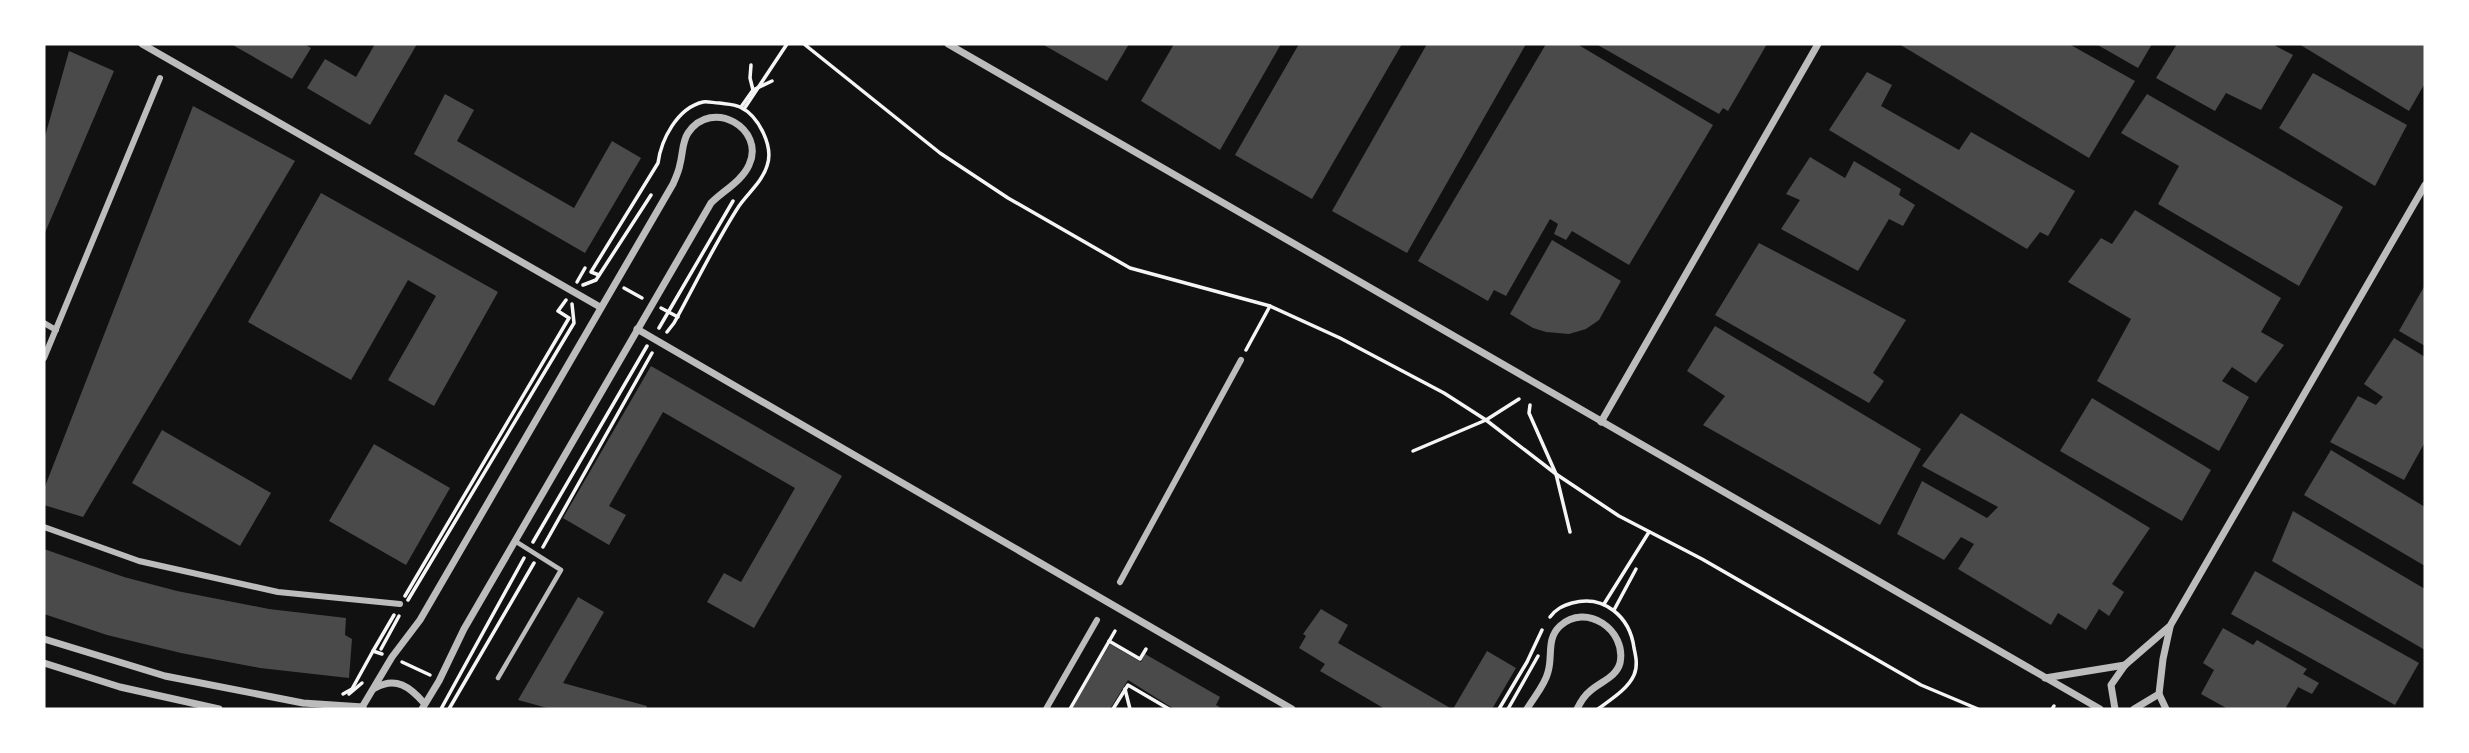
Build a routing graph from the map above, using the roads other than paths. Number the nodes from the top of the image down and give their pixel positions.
1 (142, 44) edge
2 (948, 44) edge
3 (1818, 44) edge
4 (160, 78) dead end
5 (2425, 186) edge
6 (600, 307) junction
7 (44, 323) edge
8 (637, 329) junction
9 (56, 330) junction
10 (44, 358) edge
11 (1241, 360) road end
12 (1601, 422) junction
13 (44, 527) edge
14 (515, 540) junction
15 (1120, 582) dead end
16 (400, 604) road end
17 (1097, 620) dead end
18 (2170, 626) junction
19 (44, 639) edge
20 (44, 663) edge
21 (2125, 664) junction
22 (498, 678) dead end
23 (2044, 678) junction
24 (375, 688) junction
25 (2159, 694) junction
26 (423, 706) edge
27 (362, 708) edge
28 (219, 709) edge
29 (1046, 709) edge
30 (1292, 709) edge
31 (1527, 709) edge
32 (1577, 709) edge
33 (2099, 709) edge
34 (2115, 709) edge
35 (2134, 709) edge
36 (2166, 709) edge

1 - 6 street
2 - 12 street
3 - 12 street
4 - 9 street
5 - 18 street
6 - 8 street
6 - 24 street
7 - 9 street
8 - 14 street
8 - 30 street
9 - 10 street
11 - 15 street
12 - 23 street
13 - 16 street
14 - 22 lane
14 - 26 street
17 - 29 street
18 - 21 street
18 - 25 street
19 - 27 street
20 - 28 street
21 - 23 street
21 - 34 street
23 - 33 street
24 - 26 street
24 - 27 street
25 - 35 street
25 - 36 street
31 - 32 street

